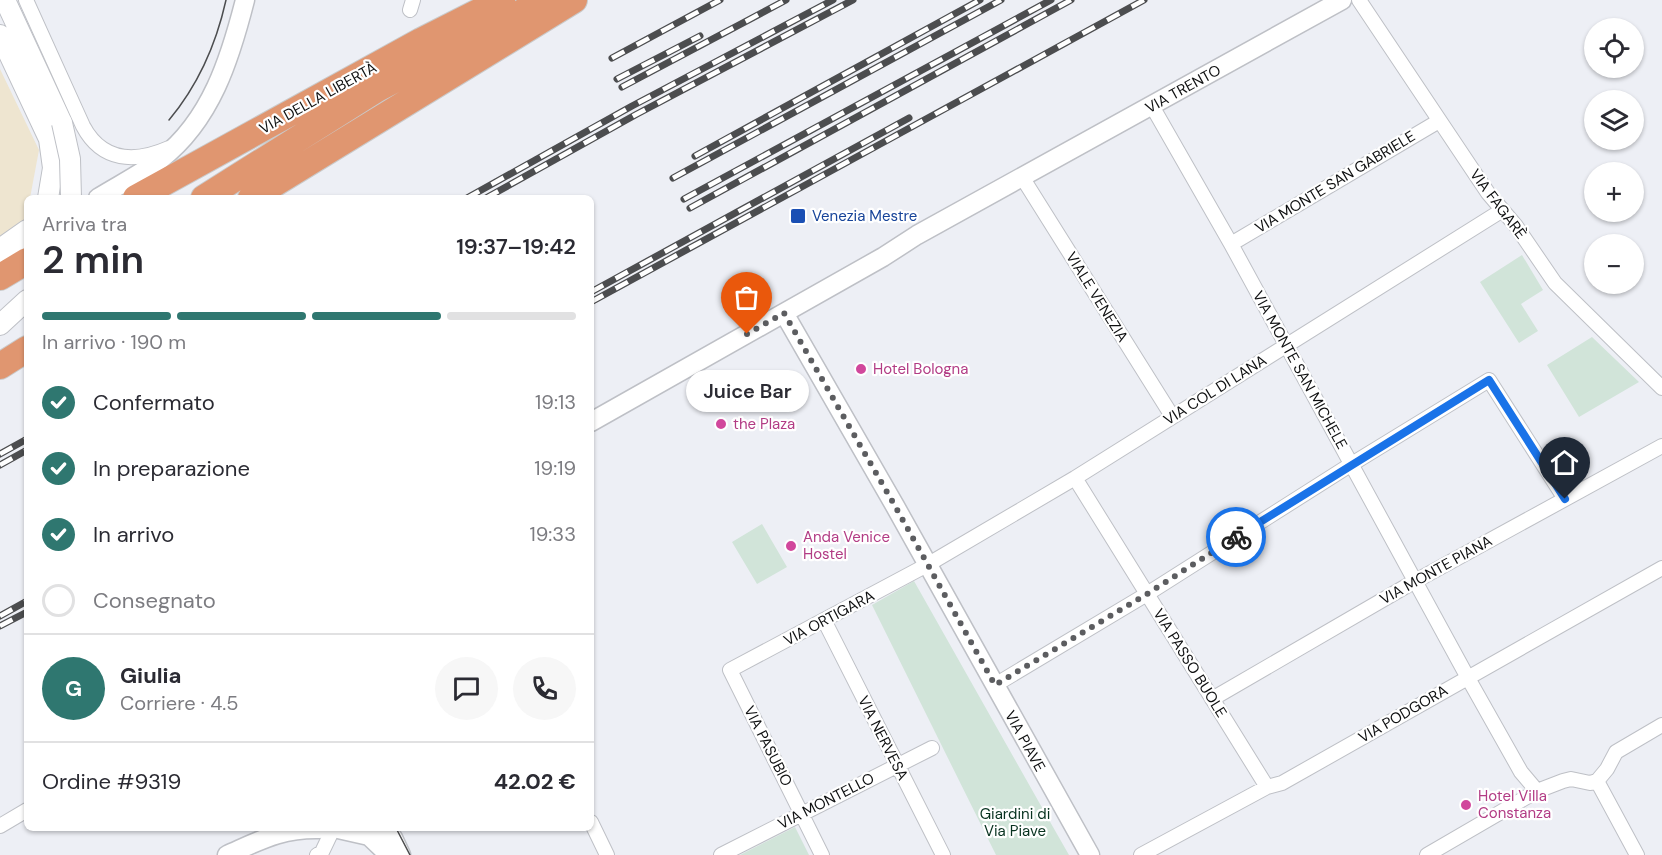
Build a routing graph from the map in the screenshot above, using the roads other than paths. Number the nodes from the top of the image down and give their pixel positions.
1 (5, 0) edge
2 (26, 0) edge
3 (245, 0) edge
4 (502, 0) edge
5 (545, 0) edge
6 (574, 0) edge
7 (1342, 0) edge
8 (1359, 0) edge
9 (0, 35) edge
10 (1152, 106) junction
11 (1440, 121) junction
12 (89, 137) junction
13 (177, 145) junction
14 (52, 151) junction
15 (1022, 177) junction
16 (49, 195) edge
17 (71, 195) edge
18 (103, 195) edge
19 (141, 195) edge
20 (209, 195) edge
21 (256, 195) edge
22 (1501, 211) junction
23 (24, 232) edge
24 (1231, 244) junction
25 (24, 246) edge
26 (0, 249) edge
27 (0, 261) edge
28 (24, 263) edge
29 (0, 277) edge
30 (24, 303) edge
31 (784, 313) junction
32 (0, 325) edge
33 (24, 335) edge
34 (0, 350) edge
35 (1281, 350) junction
36 (24, 351) edge
37 (0, 366) edge
38 (1662, 388) edge
39 (1173, 416) junction
40 (594, 420) edge
41 (1662, 446) edge
42 (1352, 464) junction
43 (1075, 478) junction
44 (1565, 499) junction
45 (927, 565) junction
46 (1662, 568) edge
47 (1415, 581) junction
48 (1147, 594) junction
49 (824, 620) junction
50 (730, 670) joint
51 (1468, 678) junction
52 (995, 685) junction
53 (1212, 699) junction
54 (1662, 725) edge
55 (932, 748) dead end
56 (897, 766) junction
57 (1597, 780) junction
58 (1267, 787) junction
59 (1537, 791) junction
60 (24, 812) edge
61 (802, 814) junction
62 (0, 826) edge
63 (594, 828) edge
64 (252, 831) edge
65 (288, 831) edge
66 (328, 831) edge
67 (340, 831) edge
68 (387, 831) edge
69 (1431, 854) edge
70 (215, 855) edge
71 (227, 855) edge
72 (317, 855) edge
73 (389, 855) edge
74 (401, 855) edge
75 (607, 855) edge
76 (721, 855) edge
77 (822, 855) edge
78 (943, 855) edge
79 (1090, 855) edge
80 (1141, 855) edge
81 (1637, 855) edge

1 - 17 main road, bridge
2 - 12 street
3 - 13 street
4 - 19 highway, VIA DELLA LIBERTÀ
5 - 20 highway
6 - 21 highway
7 - 10 street, VIA TRENTO
8 - 11 street, VIA FAGARÈ
9 - 14 main road
10 - 15 street, VIA TRENTO
10 - 24 street, VIA MONTE SAN MICHELE
11 - 22 street, VIA FAGARÈ
11 - 24 street, VIA MONTE SAN GABRIELE
12 - 13 street
12 - 14 street
13 - 18 street
14 - 16 main road
15 - 31 street, VIA TRENTO
15 - 39 street, VIALE VENEZIA
22 - 35 street, VIA COL DI LANA
22 - 38 street, VIA FAGARÈ
23 - 26 main road
24 - 35 street, VIA MONTE SAN MICHELE
25 - 27 street
28 - 29 highway
30 - 32 main road
31 - 40 street, VIA TRENTO
31 - 45 street, VIA PIAVE
33 - 34 highway
35 - 39 street, VIA COL DI LANA
35 - 42 street, VIA MONTE SAN MICHELE
36 - 37 highway
39 - 43 street, VIA COL DI LANA
41 - 44 street, VIA MONTE PIANA
42 - 44 street
42 - 47 street, VIA MONTE SAN MICHELE
42 - 48 street
43 - 45 street, VIA COL DI LANA
43 - 48 street, VIA PASSO BUOLE
44 - 47 street, VIA MONTE PIANA
45 - 49 street, VIA ORTIGARA
45 - 52 street, VIA PIAVE
46 - 51 street, VIA PODGORA
47 - 51 street, VIA MONTE SAN MICHELE
47 - 53 street, VIA MONTE PIANA
48 - 52 street
48 - 53 street, VIA PASSO BUOLE
49 - 50 street, VIA ORTIGARA
49 - 56 street, VIA NERVESA
50 - 61 street, VIA PASUBIO
51 - 58 street, VIA PODGORA
51 - 59 street, VIA MONTE SAN MICHELE
52 - 79 street, VIA PIAVE
53 - 58 street, VIA PASSO BUOLE
54 - 57 street
55 - 56 street, VIA MONTELLO
56 - 61 street, VIA MONTELLO
56 - 78 street, VIA NERVESA
57 - 59 street
57 - 81 street
58 - 80 street, VIA PODGORA
59 - 69 street
60 - 62 street
61 - 76 street, VIA MONTELLO
61 - 77 street, VIA PASUBIO
63 - 75 street
64 - 70 street
65 - 71 street
66 - 72 street
67 - 73 street
68 - 74 street

